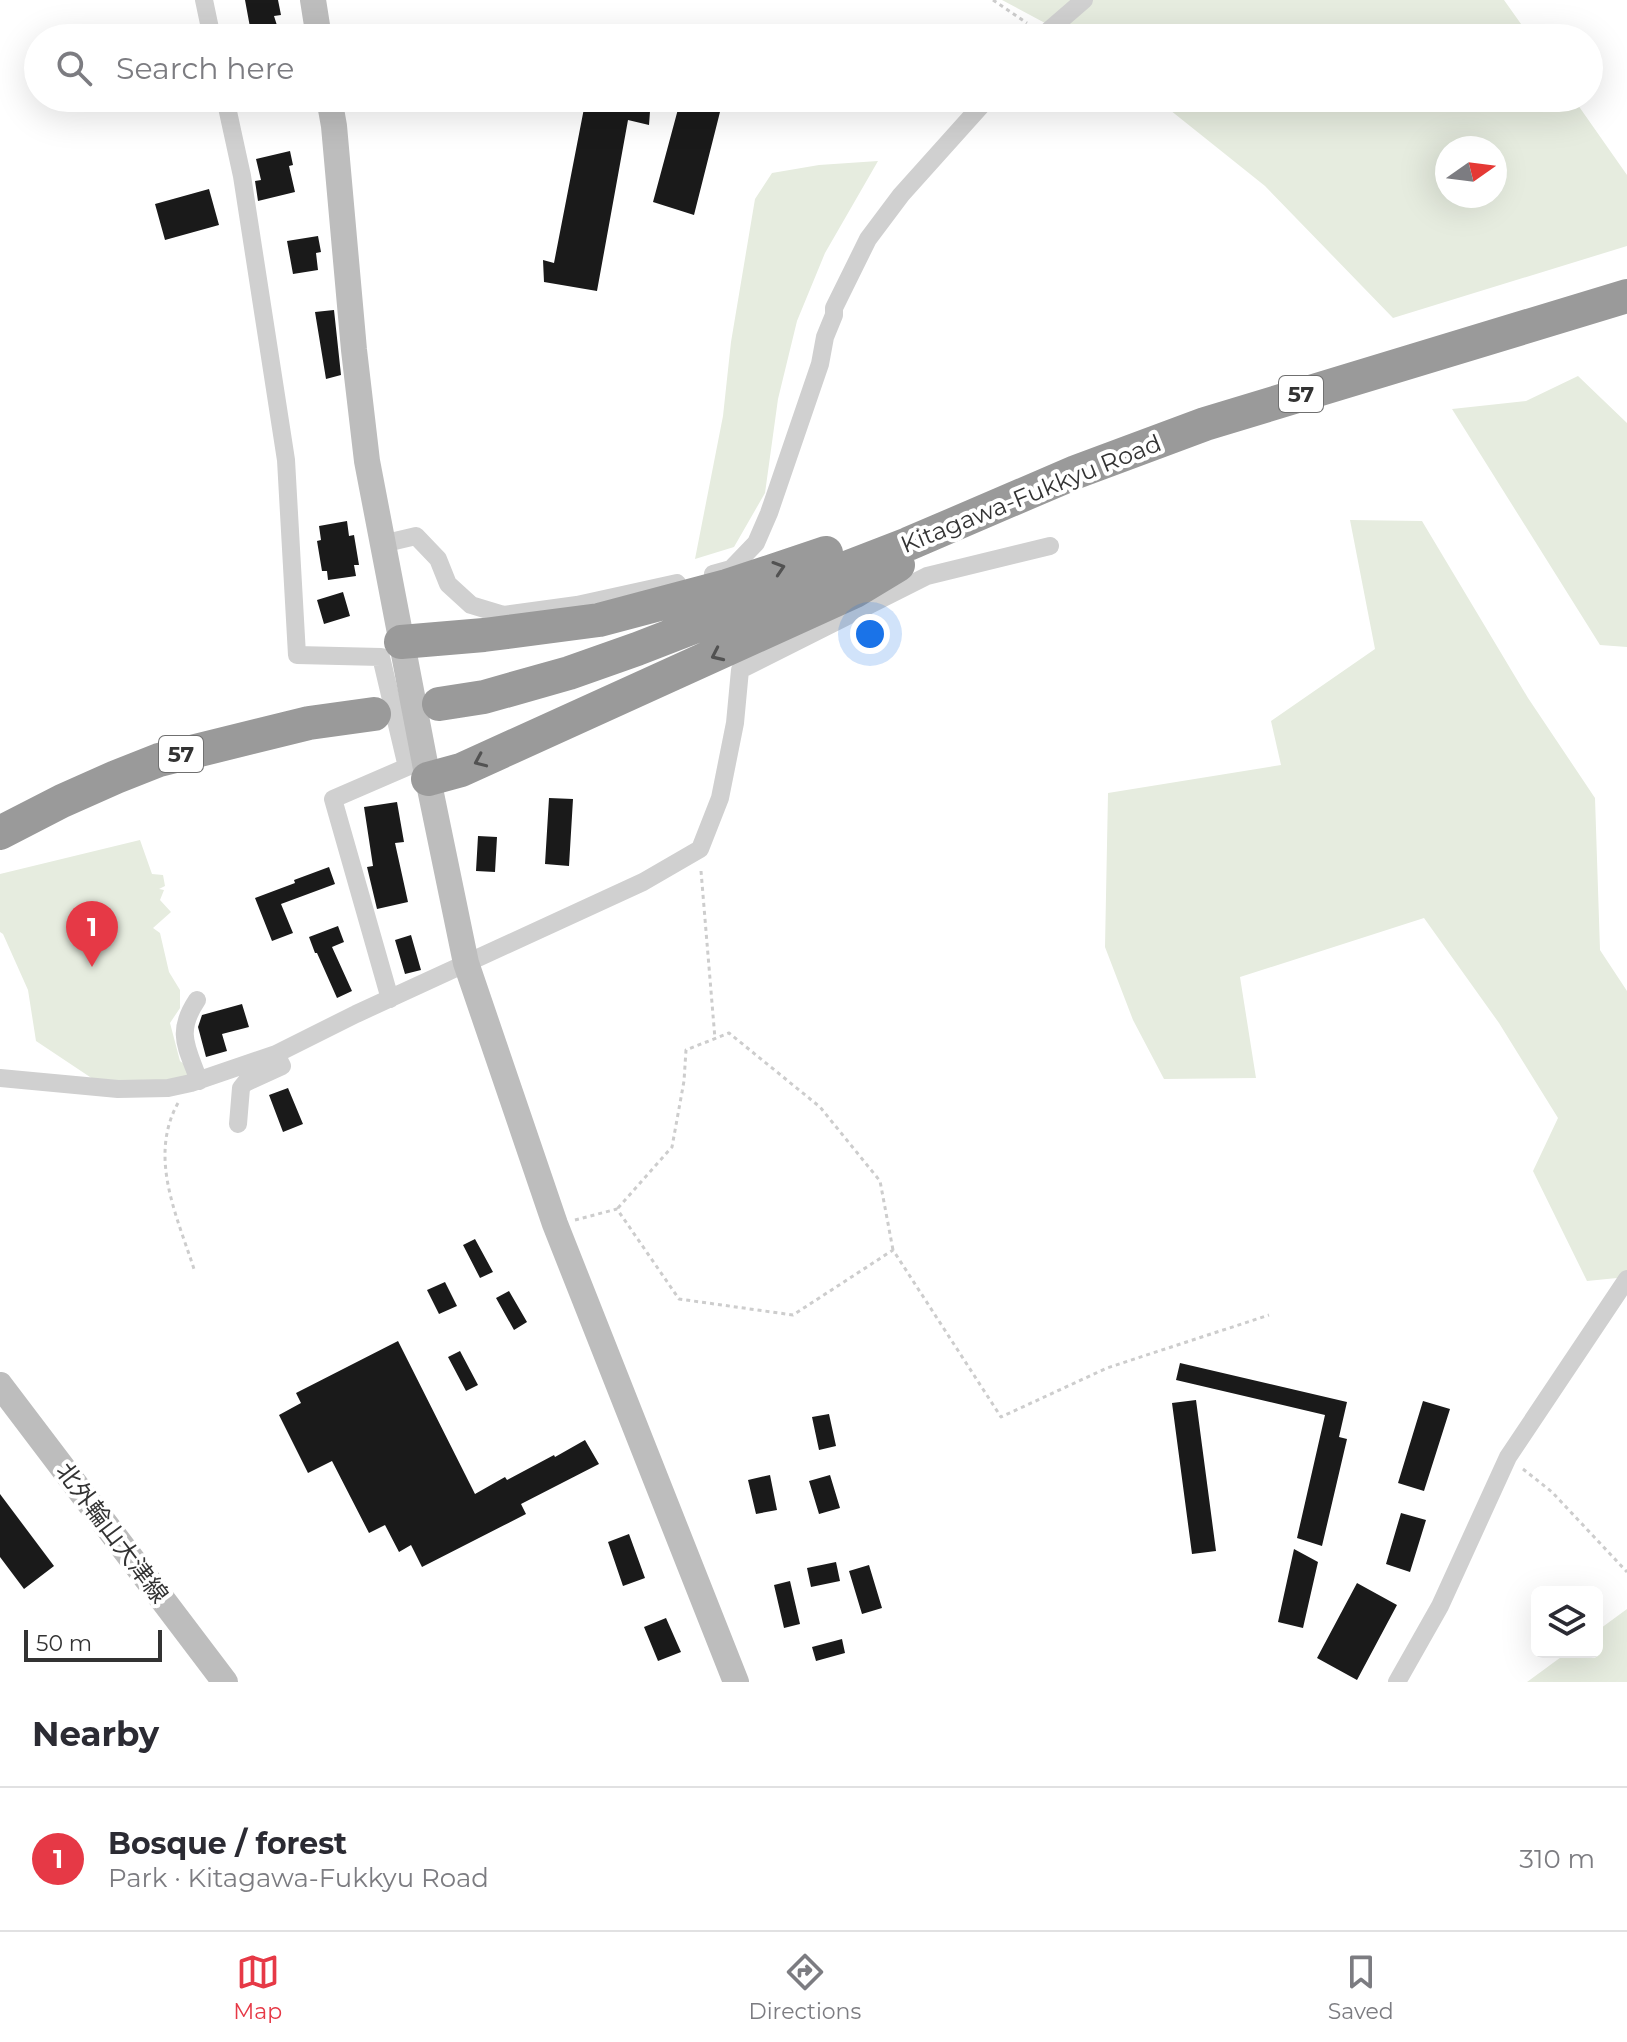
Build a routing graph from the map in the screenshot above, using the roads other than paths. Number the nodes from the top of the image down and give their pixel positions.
1 (204, 0) edge
2 (313, 0) edge
3 (1084, 0) edge
4 (209, 24) edge
5 (317, 24) edge
6 (1056, 24) edge
7 (228, 112) edge
8 (332, 112) edge
9 (975, 112) edge
10 (1627, 296) edge
11 (983, 512) junction
12 (382, 544) junction
13 (1050, 546) dead end
14 (401, 642) junction
15 (439, 704) dead end
16 (374, 714) dead end
17 (428, 779) junction
18 (0, 833) edge
19 (466, 963) junction
20 (390, 999) junction
21 (197, 1000) dead end
22 (276, 1054) junction
23 (0, 1078) edge
24 (195, 1082) junction
25 (238, 1124) dead end
26 (1627, 1279) edge
27 (0, 1385) edge
28 (225, 1682) edge
29 (736, 1682) edge
30 (1397, 1682) edge

1 - 4 street
2 - 5 street
3 - 6 street
7 - 20 street
8 - 12 street
9 - 12 street
10 - 11 highway, Kitagawa-Fukkyu Road / 57
14 -> 11 highway
11 - 15 highway, Kitagawa-Fukkyu Road / 57
11 -> 17 highway
12 - 14 street
13 - 19 street
14 - 17 street
16 - 18 highway, 57
17 - 19 street
19 - 20 street
19 - 29 street
20 - 22 street
21 - 24 street
22 - 24 street
22 - 25 street
23 - 24 street
26 - 30 street
27 - 28 street, 北外輪山大津線

